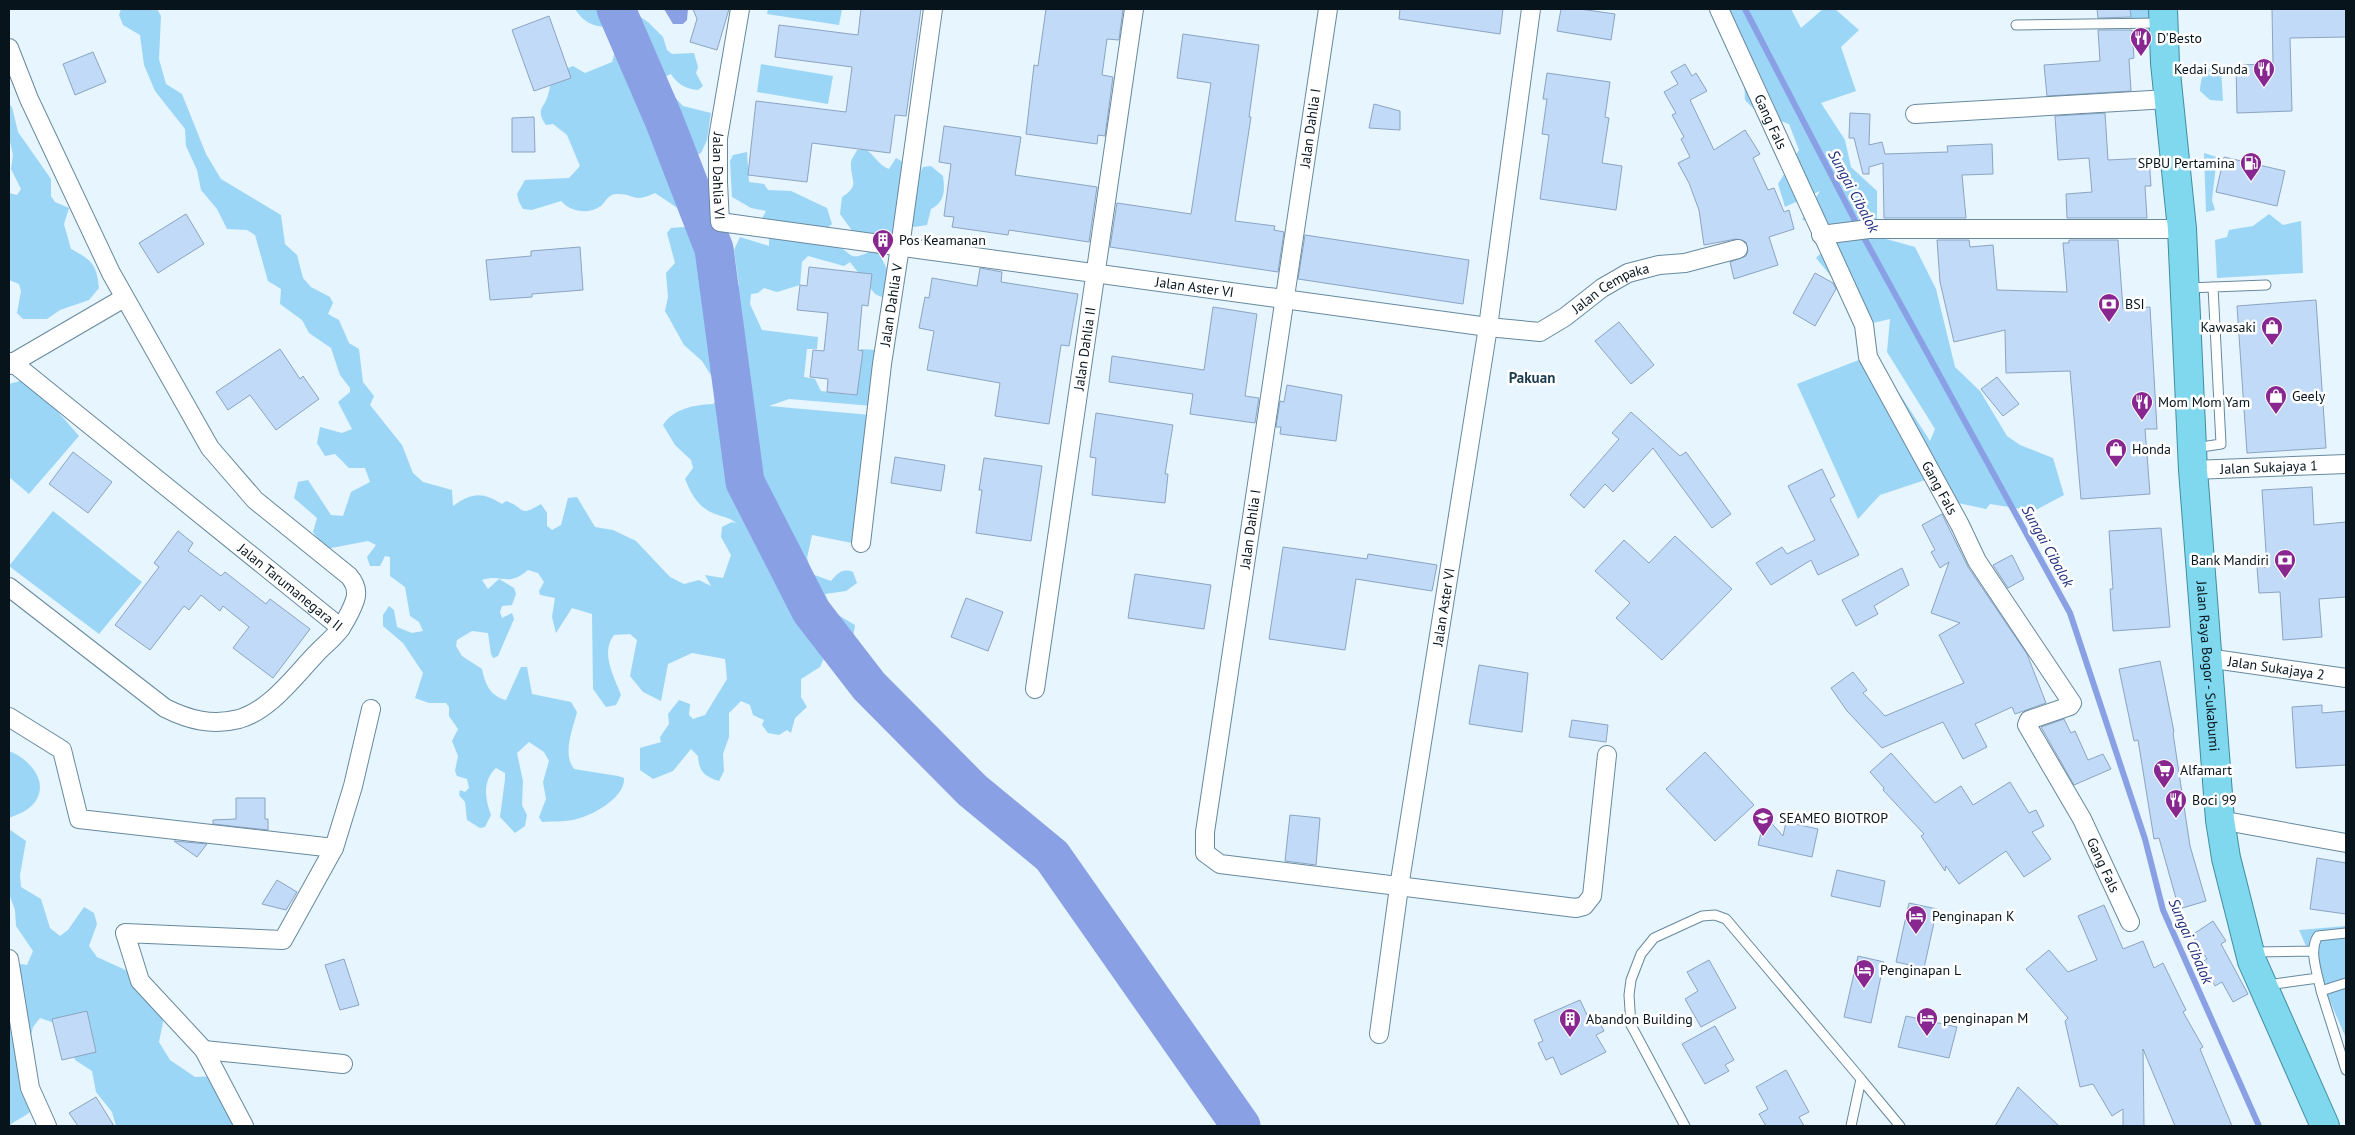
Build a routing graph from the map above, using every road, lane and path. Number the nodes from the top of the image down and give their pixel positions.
1 (740, 9) edge
2 (933, 9) edge
3 (1134, 9) edge
4 (1328, 9) edge
5 (1530, 9) edge
6 (1719, 9) edge
7 (2163, 16) edge
8 (2016, 26) dead end
9 (9, 48) edge
10 (2168, 99) junction
11 (1915, 114) dead end
12 (2182, 229) junction
13 (1828, 234) junction
14 (900, 247) junction
15 (1738, 249) dead end
16 (1096, 274) junction
17 (2266, 285) dead end
18 (2214, 287) junction
19 (2184, 288) junction
20 (124, 298) junction
21 (1284, 300) junction
22 (1488, 327) junction
23 (10, 363) edge
24 (2193, 459) junction
25 (2346, 464) edge
26 (861, 543) dead end
27 (9, 587) edge
28 (341, 628) junction
29 (2207, 658) junction
30 (2346, 678) edge
31 (1036, 689) dead end
32 (371, 709) dead end
33 (9, 717) edge
34 (1607, 755) dead end
35 (2220, 820) junction
36 (2346, 844) edge
37 (334, 848) junction
38 (1399, 887) junction
39 (2130, 922) dead end
40 (2346, 933) edge
41 (2313, 951) junction
42 (2250, 952) junction
43 (9, 959) edge
44 (2318, 978) junction
45 (2346, 982) edge
46 (2262, 985) junction
47 (2321, 991) junction
48 (1380, 1034) dead end
49 (204, 1050) junction
50 (343, 1064) dead end
51 (2346, 1070) edge
52 (1861, 1079) junction
53 (47, 1126) edge
54 (244, 1126) edge
55 (1685, 1126) edge
56 (1852, 1126) edge
57 (1900, 1126) edge
58 (2325, 1126) edge

1 - 14 street, Jalan Dahlia VI
2 - 14 street, Jalan Dahlia V
3 - 16 street, Jalan Dahlia II
4 - 21 street, Jalan Dahlia I
5 - 22 street, Jalan Aster VI
6 - 13 street, Gang Fals
7 - 8 lane
7 - 10 highway, Jalan Raya Bogor - Sukabumi
9 - 20 street
10 - 11 street
10 - 12 highway, Jalan Raya Bogor - Sukabumi
12 - 13 street
12 - 19 highway, Jalan Raya Bogor - Sukabumi
13 - 39 street, Gang Fals
14 - 16 street, Jalan Aster VI
14 - 26 street, Jalan Dahlia V
15 - 22 street, Jalan Cempaka
16 - 21 street, Jalan Aster VI
16 - 31 street, Jalan Dahlia II
17 - 18 lane
18 - 19 lane
18 - 24 lane
19 - 24 highway, Jalan Raya Bogor - Sukabumi
20 - 23 street, Jalan Tarumanegara II
20 - 28 street
21 - 22 street, Jalan Aster VI
21 - 38 street, Jalan Dahlia I
22 - 38 street, Jalan Aster VI
23 - 28 street, Jalan Tarumanegara II
24 - 25 street, Jalan Sukajaya 1
24 - 29 highway, Jalan Raya Bogor - Sukabumi
27 - 28 street, Jalan Tarumanegara II
29 - 30 street, Jalan Sukajaya 2
29 - 35 highway, Jalan Raya Bogor - Sukabumi
32 - 37 street
33 - 37 street
34 - 38 street
35 - 36 street
35 - 42 highway, Jalan Raya Bogor - Sukabumi
37 - 49 street
38 - 48 street, Jalan Aster VI
40 - 41 lane
41 - 42 lane
41 - 44 lane
42 - 46 highway, Jalan Raya Bogor - Sukabumi
43 - 53 street
44 - 46 lane
44 - 47 lane
45 - 47 lane
46 - 58 highway, Jalan Raya Bogor - Sukabumi
47 - 51 lane
49 - 50 street
49 - 54 street
52 - 55 lane
52 - 56 lane
52 - 57 lane

